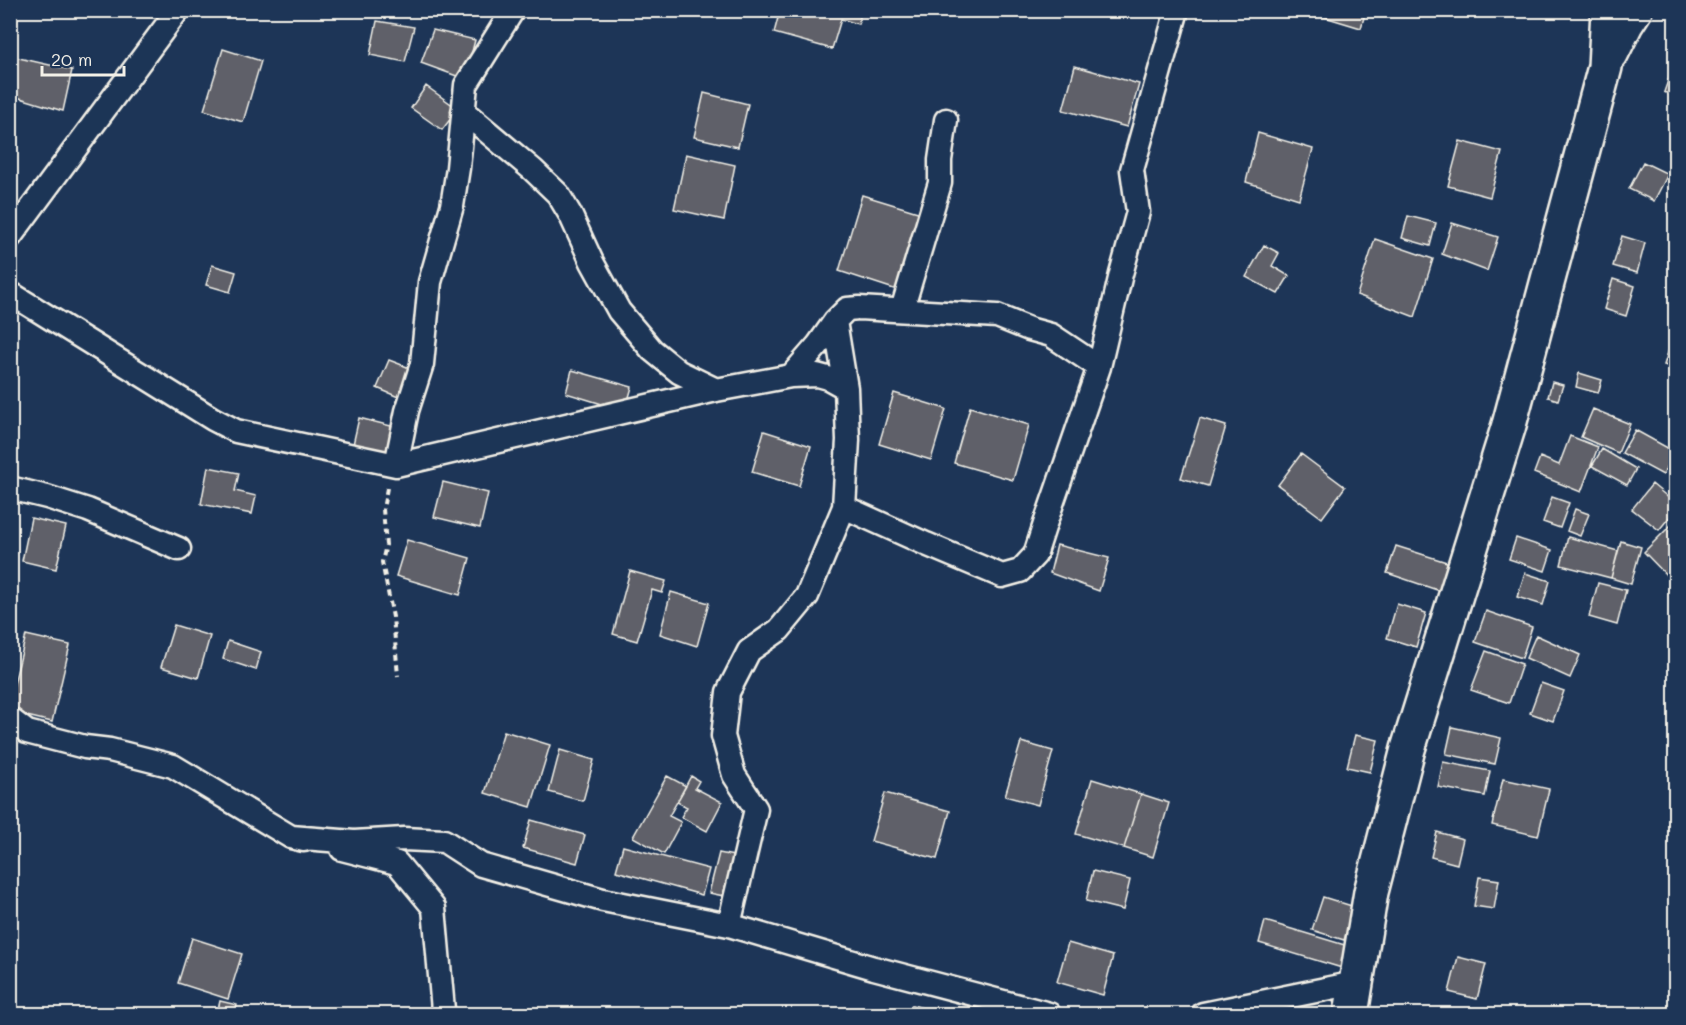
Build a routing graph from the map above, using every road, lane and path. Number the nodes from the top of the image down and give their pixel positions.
1 (177, 10) edge
2 (513, 10) edge
3 (1177, 10) edge
4 (1608, 10) edge
5 (1635, 10) edge
6 (1605, 66) junction
7 (464, 111) junction
8 (946, 120) dead end
9 (10, 237) edge
10 (10, 293) edge
11 (902, 310) junction
12 (836, 321) junction
13 (1100, 367) junction
14 (791, 376) junction
15 (846, 388) junction
16 (716, 390) junction
17 (396, 465) junction
18 (10, 488) edge
19 (844, 507) junction
20 (179, 549) dead end
21 (398, 676) dead end
22 (10, 719) edge
23 (291, 837) junction
24 (729, 925) junction
25 (1355, 982) junction
26 (445, 1014) edge
27 (1049, 1014) edge
28 (1203, 1014) edge
29 (1351, 1014) edge

1 - 9 street
2 - 7 street
3 - 13 street
4 - 6 street
5 - 6 street
6 - 25 street
7 - 16 street
7 - 17 street
8 - 11 street
10 - 17 street
11 - 12 street
11 - 13 street
12 - 14 street
12 - 15 street
13 - 19 street
14 - 15 street
14 - 16 street
15 - 19 street
16 - 17 street
17 - 21 path
18 - 20 street
19 - 24 street
22 - 23 street
23 - 24 street
23 - 26 street
24 - 27 street
25 - 28 street
25 - 29 street

